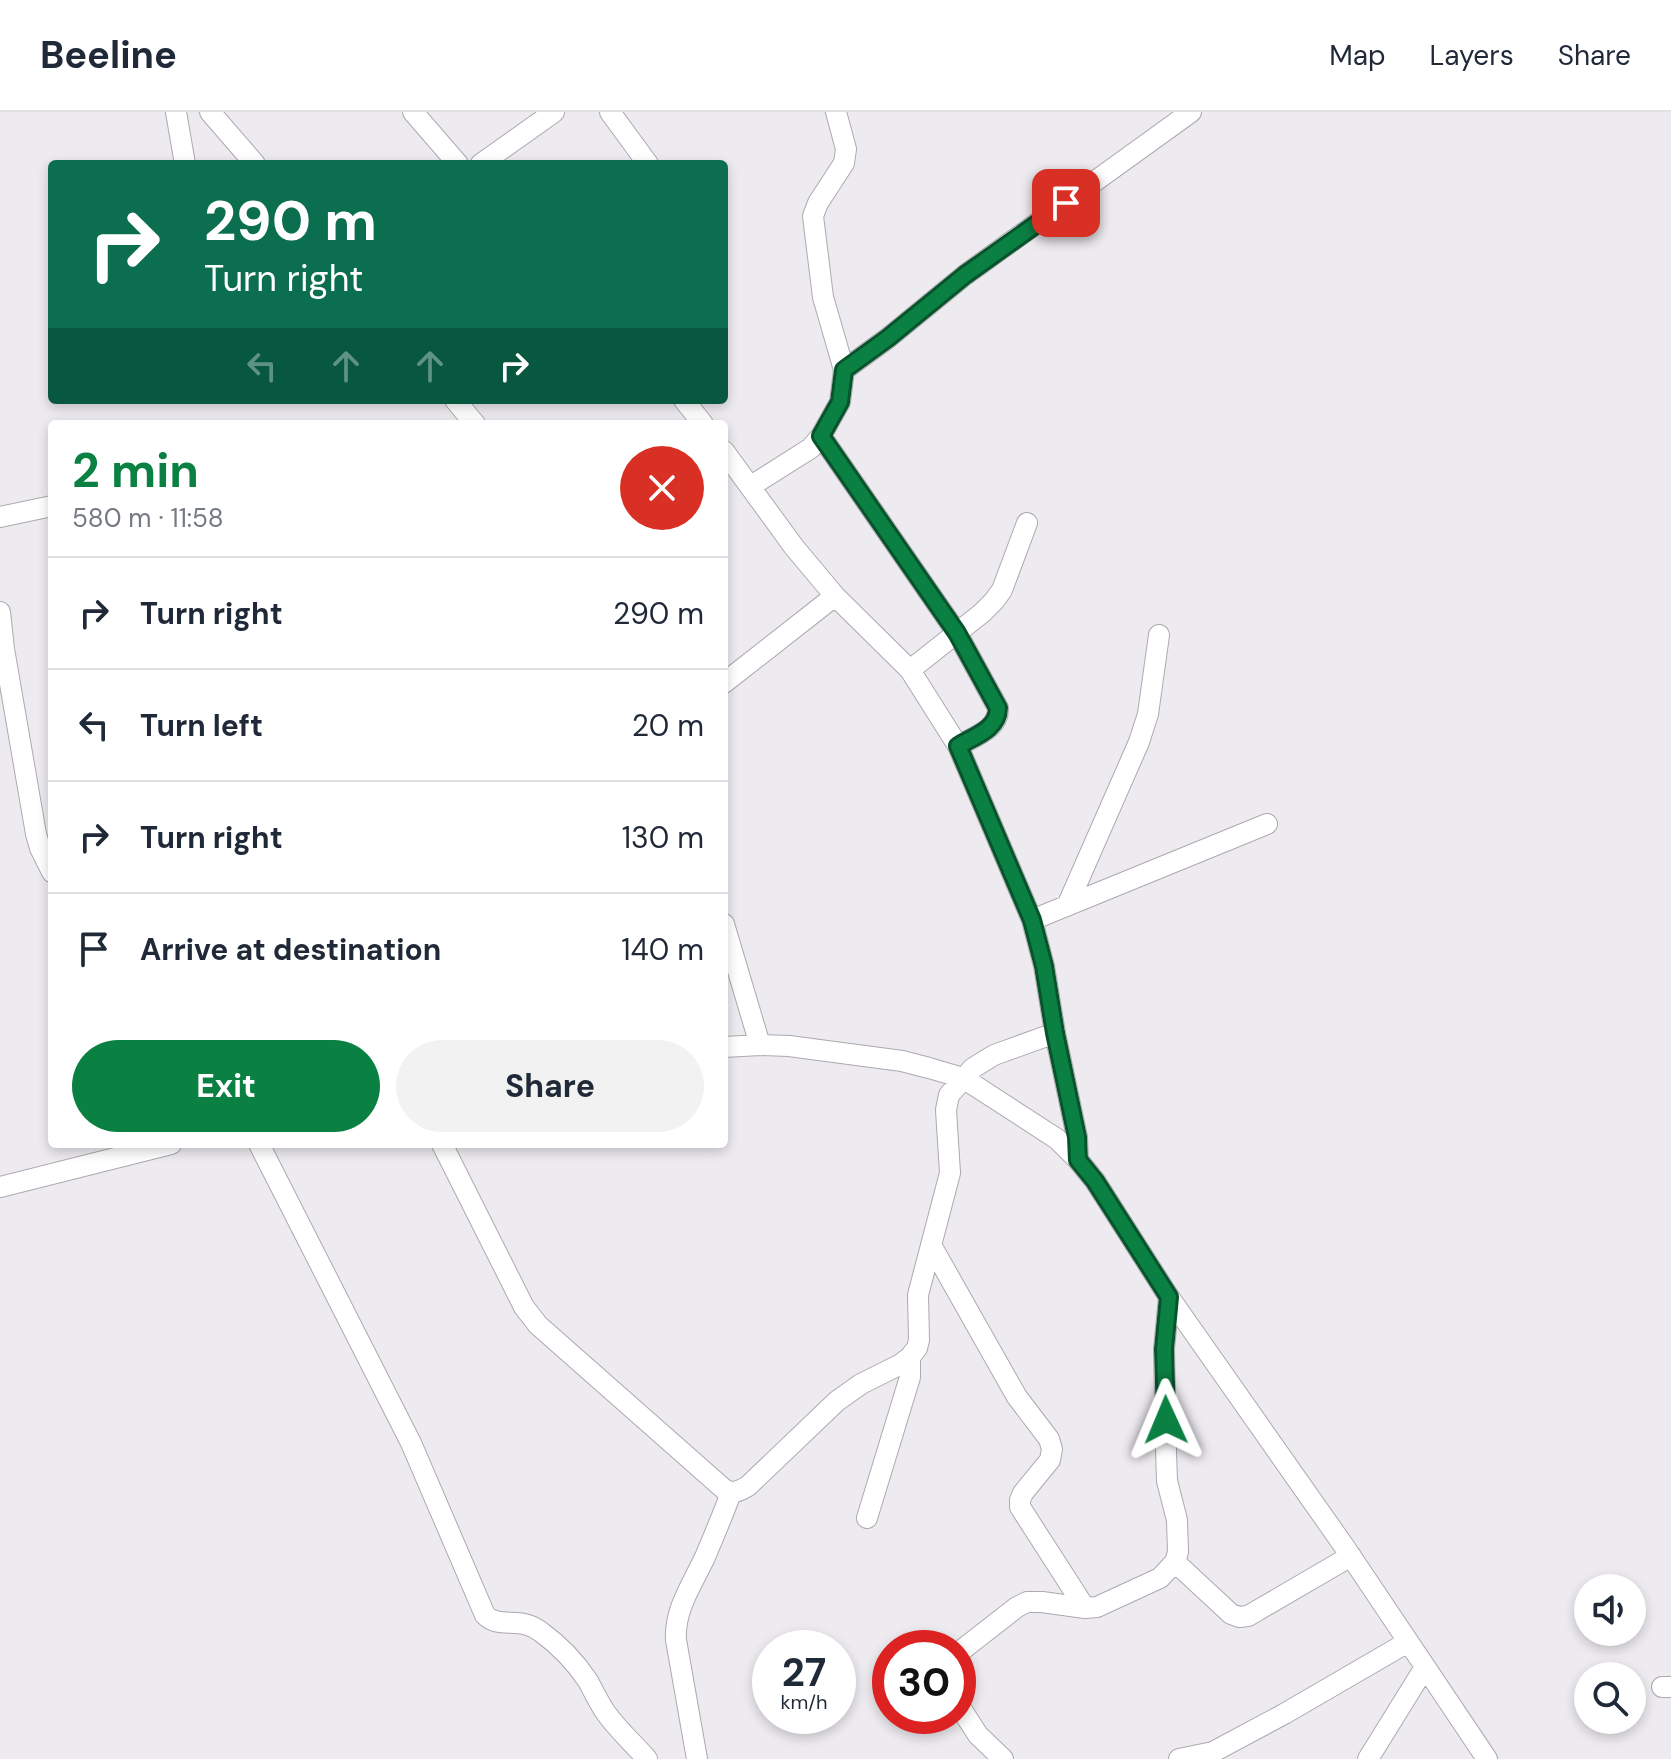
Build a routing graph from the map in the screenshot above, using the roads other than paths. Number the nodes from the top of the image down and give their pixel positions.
1 (176, 112) edge
2 (210, 112) edge
3 (413, 112) edge
4 (554, 112) edge
5 (610, 112) edge
6 (836, 112) edge
7 (1191, 112) edge
8 (184, 160) edge
9 (252, 160) edge
10 (455, 160) edge
11 (487, 160) edge
12 (645, 160) edge
13 (844, 370) junction
14 (458, 404) edge
15 (687, 404) edge
16 (472, 420) edge
17 (700, 420) edge
18 (821, 436) junction
19 (728, 456) edge
20 (751, 486) junction
21 (48, 507) edge
22 (0, 517) edge
23 (1027, 523) dead end
24 (835, 596) junction
25 (0, 612) edge
26 (957, 633) junction
27 (1159, 635) dead end
28 (910, 670) junction
29 (728, 680) edge
30 (7, 705) edge
31 (958, 746) junction
32 (1267, 824) dead end
33 (48, 864) edge
34 (1067, 906) junction
35 (1032, 920) junction
36 (728, 937) edge
37 (1055, 1033) junction
38 (760, 1045) junction
39 (728, 1047) edge
40 (963, 1078) junction
41 (155, 1148) edge
42 (261, 1148) edge
43 (444, 1148) edge
44 (1078, 1160) junction
45 (0, 1187) edge
46 (931, 1245) junction
47 (1169, 1297) junction
48 (910, 1357) junction
49 (731, 1493) junction
50 (867, 1518) dead end
51 (1351, 1556) junction
52 (1175, 1562) junction
53 (1085, 1608) junction
54 (976, 1639) edge
55 (1408, 1642) junction
56 (1425, 1667) junction
57 (976, 1732) edge
58 (647, 1759) edge
59 (697, 1759) edge
60 (1003, 1759) edge
61 (1179, 1759) edge
62 (1368, 1759) edge
63 (1487, 1759) edge

1 - 8 street
2 - 9 street
3 - 10 street
4 - 11 street
5 - 12 street
6 - 13 street
7 - 13 street
13 - 18 street
14 - 16 street
15 - 17 street
18 - 20 street
18 - 26 street
19 - 20 street
20 - 24 street
21 - 22 street
23 - 26 street
24 - 28 street
24 - 29 street
25 - 30 street
26 - 28 street
26 - 31 street
27 - 34 street
28 - 31 street
30 - 33 street
31 - 35 street
32 - 34 street
34 - 35 street
35 - 37 street
36 - 38 street
37 - 40 street
37 - 44 street
38 - 39 street
38 - 40 street
40 - 44 street
40 - 46 street
41 - 45 street
42 - 58 street
43 - 49 street
44 - 47 street
46 - 48 street
46 - 53 street
47 - 51 street
47 - 52 street
48 - 49 street
48 - 50 street
49 - 59 street
51 - 52 street
51 - 55 street
52 - 53 street
53 - 54 street
55 - 56 street
55 - 61 street
56 - 62 street
56 - 63 street
57 - 60 street

